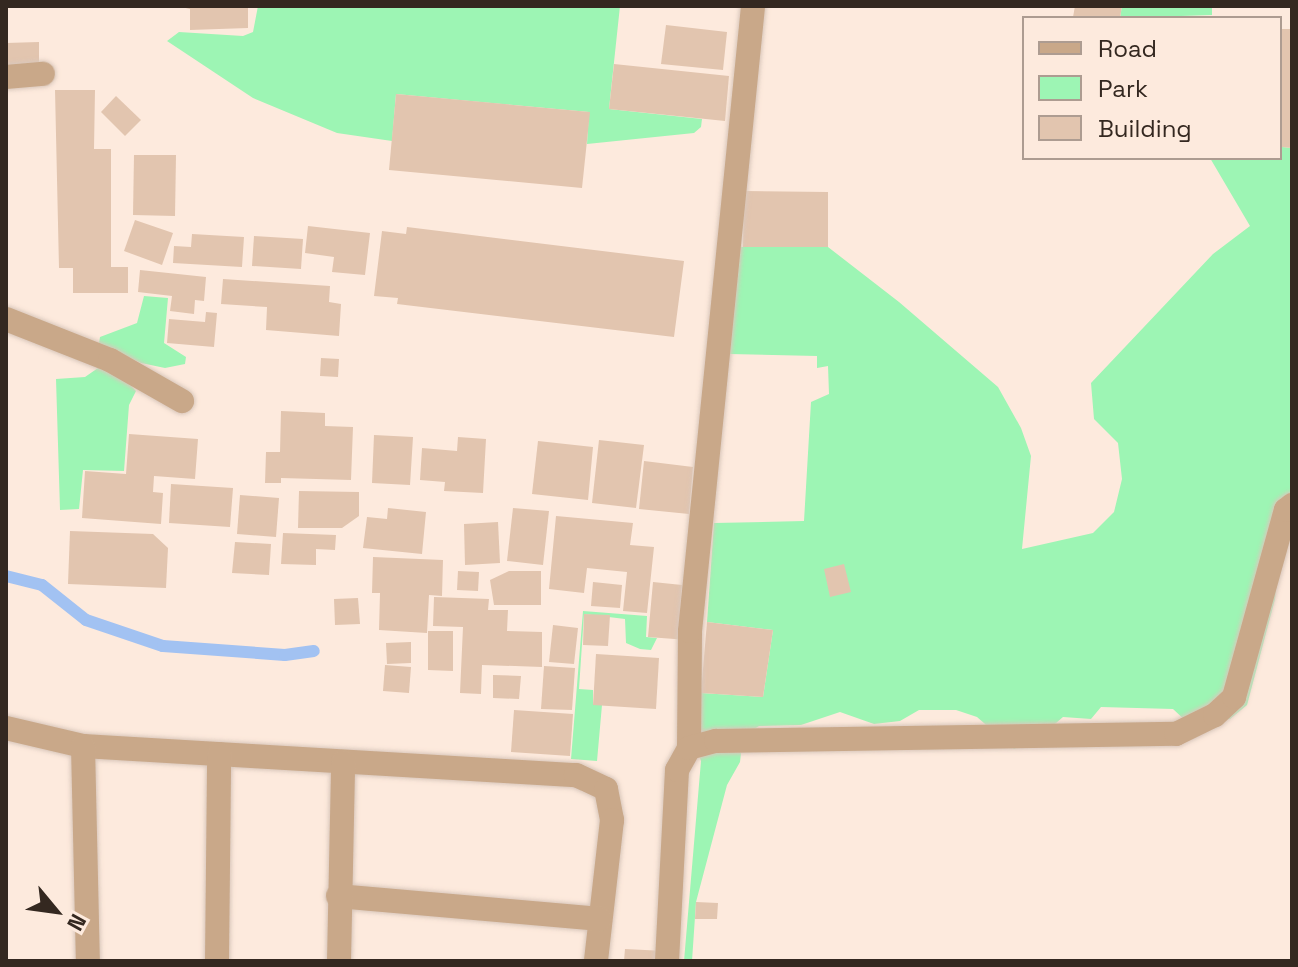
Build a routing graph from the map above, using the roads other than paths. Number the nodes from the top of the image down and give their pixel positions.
1 (753, 6) edge
2 (43, 74) dead end
3 (6, 77) edge
4 (6, 319) edge
5 (182, 401) dead end
6 (1292, 505) edge
7 (6, 728) edge
8 (83, 746) junction
9 (689, 748) junction
10 (219, 754) junction
11 (343, 762) junction
12 (338, 896) junction
13 (600, 919) junction
14 (88, 961) edge
15 (217, 961) edge
16 (339, 961) edge
17 (596, 961) edge
18 (667, 961) edge

1 - 9 street
2 - 3 street
4 - 5 street
6 - 9 street
7 - 8 street
8 - 10 street
8 - 14 street
9 - 18 street
10 - 11 street
10 - 15 street
11 - 12 street
11 - 13 street
12 - 13 street
12 - 16 street
13 - 17 street

